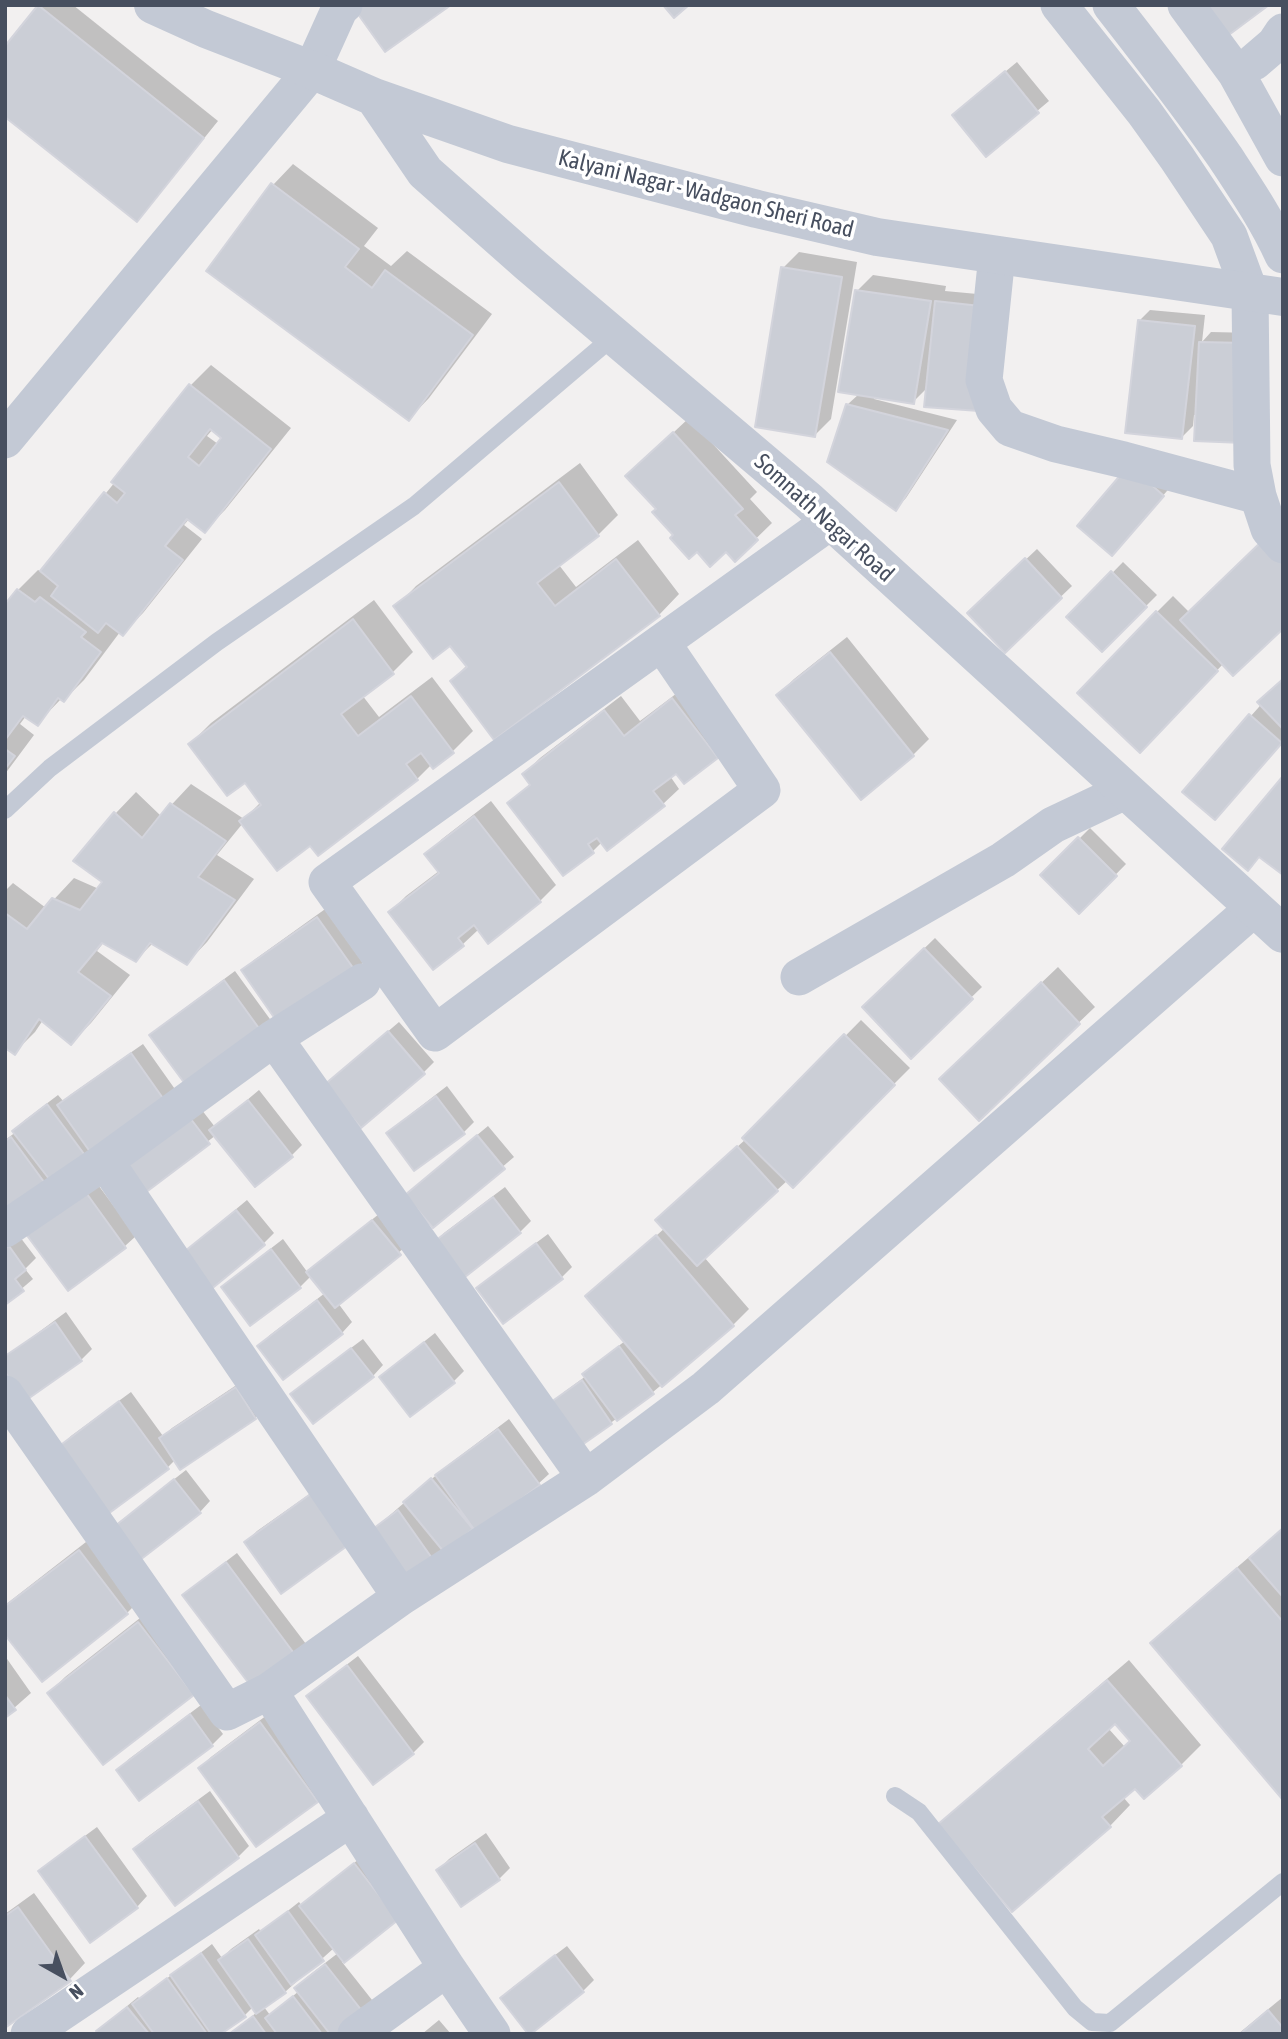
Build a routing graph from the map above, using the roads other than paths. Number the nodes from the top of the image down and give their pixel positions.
1 (153, 5) edge
2 (344, 5) edge
3 (1059, 5) edge
4 (1111, 5) edge
5 (1186, 5) edge
6 (1283, 32) edge
7 (1245, 68) junction
8 (312, 70) junction
9 (374, 97) junction
10 (1283, 158) edge
11 (996, 255) junction
12 (1283, 255) edge
13 (1266, 295) edge
14 (614, 336) junction
15 (5, 440) edge
16 (1258, 496) junction
17 (831, 521) junction
18 (1283, 545) edge
19 (662, 643) junction
20 (1125, 791) junction
21 (5, 810) edge
22 (1254, 908) junction
23 (1283, 934) edge
24 (799, 977) dead end
25 (362, 982) dead end
26 (274, 1038) junction
27 (105, 1161) junction
28 (5, 1229) edge
29 (5, 1394) edge
30 (586, 1478) junction
31 (401, 1597) junction
32 (269, 1691) junction
33 (895, 1796) dead end
34 (351, 1818) junction
35 (1283, 1882) edge
36 (447, 1968) junction
37 (29, 2034) edge
38 (356, 2034) edge
39 (492, 2034) edge

1 - 8 street, Kalyani Nagar - Wadgaon Sheri Road
2 - 8 street
3 - 13 street
4 - 12 street
5 - 7 street
6 - 7 street
7 - 10 street
8 - 9 street, Kalyani Nagar - Wadgaon Sheri Road
8 - 15 street
9 - 11 street, Kalyani Nagar - Wadgaon Sheri Road
9 - 14 street, Somnath Nagar Road
11 - 13 street, Kalyani Nagar - Wadgaon Sheri Road
11 - 16 street
13 - 16 street
14 - 17 street, Somnath Nagar Road
14 - 21 lane
16 - 18 street
17 - 19 street
17 - 20 street, Somnath Nagar Road
19 - 19 street
20 - 22 street, Somnath Nagar Road
20 - 24 street
22 - 23 street, Somnath Nagar Road
22 - 30 street
25 - 26 street
26 - 27 street
26 - 30 street
27 - 28 street
27 - 31 street
29 - 32 street
30 - 31 street
31 - 32 street
32 - 34 street
33 - 35 lane
34 - 36 street
34 - 37 street
36 - 38 street
36 - 39 street

